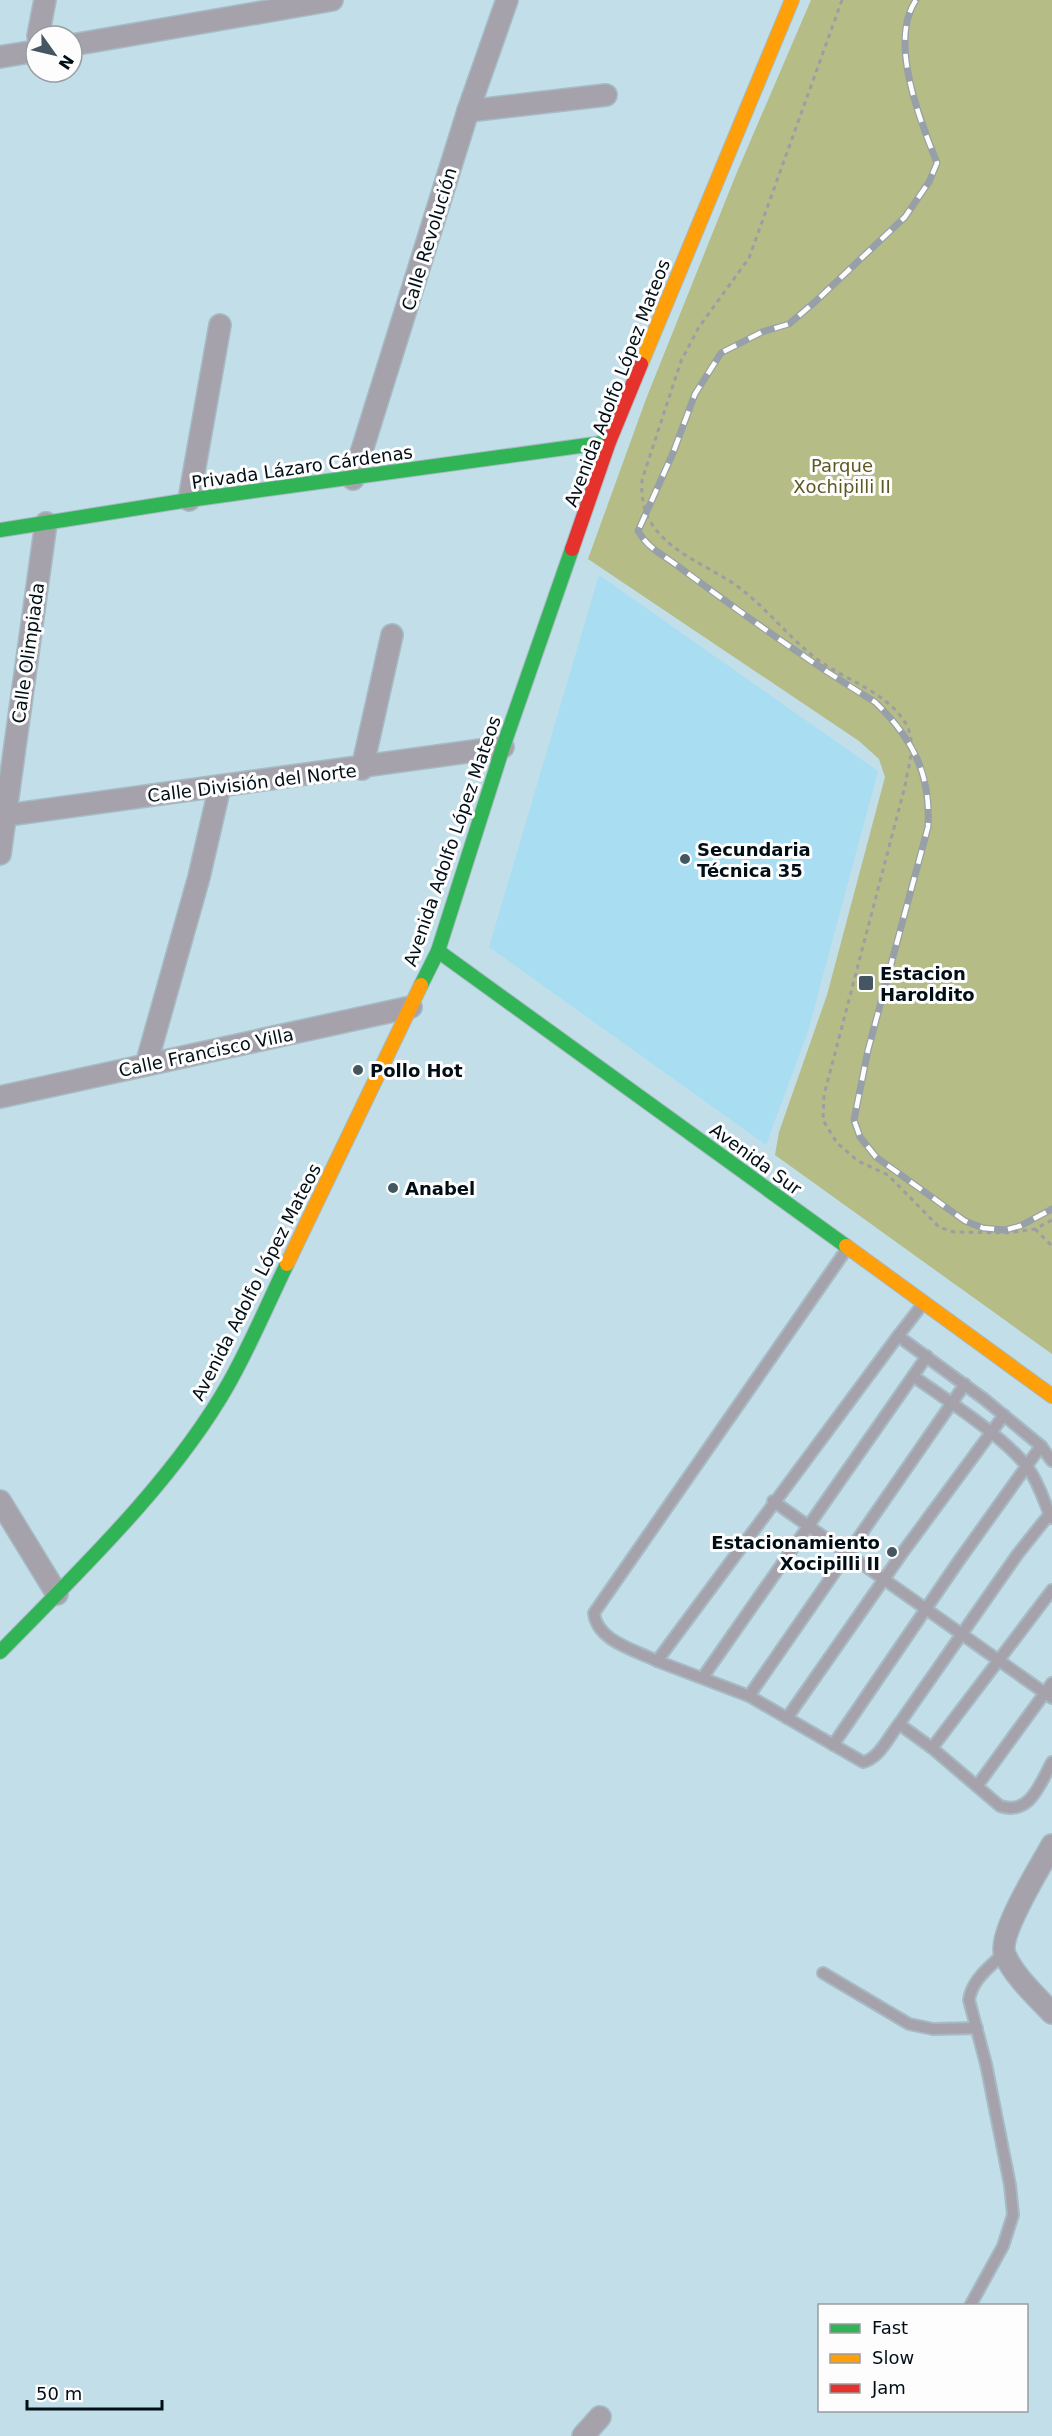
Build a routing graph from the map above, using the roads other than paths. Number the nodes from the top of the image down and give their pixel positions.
1 (45, 0) edge
2 (332, 0) edge
3 (507, 0) edge
4 (792, 0) edge
5 (252, 8) edge
6 (40, 24) edge
7 (84, 43) edge
8 (24, 52) edge
9 (0, 57) edge
10 (606, 94) dead end
11 (468, 111) junction
12 (220, 325) dead end
13 (609, 442) junction
14 (353, 479) junction
15 (189, 500) junction
16 (46, 524) junction
17 (0, 530) edge
18 (392, 635) dead end
19 (503, 747) junction
20 (362, 768) junction
21 (220, 786) junction
22 (3, 815) edge
23 (0, 854) edge
24 (438, 951) junction
25 (411, 1007) junction
26 (146, 1065) junction
27 (0, 1097) edge
28 (847, 1248) junction
29 (923, 1303) junction
30 (898, 1336) junction
31 (927, 1356) junction
32 (913, 1376) junction
33 (965, 1384) junction
34 (1052, 1396) edge
35 (951, 1404) junction
36 (1004, 1415) junction
37 (990, 1433) junction
38 (1041, 1446) junction
39 (1052, 1461) edge
40 (1027, 1466) junction
41 (0, 1501) edge
42 (773, 1501) junction
43 (1051, 1516) edge
44 (808, 1525) junction
45 (848, 1552) junction
46 (885, 1578) junction
47 (1052, 1590) edge
48 (57, 1594) junction
49 (927, 1608) junction
50 (961, 1632) junction
51 (0, 1652) edge
52 (998, 1659) junction
53 (657, 1660) junction
54 (703, 1677) junction
55 (1052, 1683) edge
56 (1048, 1695) edge
57 (749, 1696) junction
58 (787, 1718) junction
59 (898, 1724) junction
60 (833, 1745) junction
61 (932, 1748) junction
62 (1052, 1762) edge
63 (977, 1786) junction
64 (1052, 1845) edge
65 (1004, 1953) junction
66 (823, 1972) dead end
67 (1052, 2013) edge
68 (977, 2028) junction
69 (971, 2304) edge
70 (600, 2417) dead end
71 (583, 2436) edge

1 - 6 street
2 - 5 street
3 - 11 street, Calle Revolución
4 - 13 street, Avenida Adolfo López Mateos
5 - 7 street
8 - 9 street
10 - 11 street
11 - 14 street, Calle Revolución
12 - 15 street
13 - 14 street, Privada Lázaro Cárdenas
13 - 19 street, Avenida Adolfo López Mateos
14 - 15 street, Privada Lázaro Cárdenas
15 - 16 street, Privada Lázaro Cárdenas
16 - 17 street, Privada Lázaro Cárdenas
16 - 22 street, Calle Olimpiada
18 - 20 street
19 - 20 street, Calle División del Norte
19 - 24 street, Avenida Adolfo López Mateos
20 - 21 street, Calle División del Norte
21 - 22 street, Calle División del Norte
21 - 26 street
22 - 23 street, Calle Olimpiada
24 - 25 street, Avenida Adolfo López Mateos
24 - 28 street, Avenida Sur
25 - 26 street, Calle Francisco Villa
25 - 48 street, Avenida Adolfo López Mateos
26 - 27 street, Calle Francisco Villa
28 - 29 street, Avenida Sur
28 - 53 lane
29 - 30 lane
29 - 34 street, Avenida Sur
30 - 31 lane
30 - 42 lane
31 - 32 lane
31 - 33 lane
32 - 35 lane
32 - 44 lane
33 - 35 lane
33 - 36 lane
35 - 37 lane
35 - 45 lane
36 - 37 lane
36 - 38 lane
37 - 40 lane
37 - 46 lane
38 - 39 lane
38 - 40 lane
40 - 43 lane
40 - 49 lane
41 - 48 street
42 - 44 lane
42 - 53 lane
43 - 50 lane
44 - 45 lane
44 - 54 lane
45 - 46 lane
45 - 57 lane
46 - 49 lane
46 - 58 lane
47 - 52 lane
48 - 51 street, Avenida Adolfo López Mateos
49 - 50 lane
49 - 60 lane
50 - 52 lane
50 - 59 lane
52 - 56 lane
52 - 61 lane
53 - 54 lane
54 - 57 lane
55 - 56 lane
56 - 63 lane
57 - 58 lane
58 - 60 lane
59 - 60 lane
59 - 61 lane
61 - 63 lane
62 - 63 lane
64 - 65 street
65 - 67 street
65 - 68 lane
66 - 68 lane
68 - 69 lane
70 - 71 street

